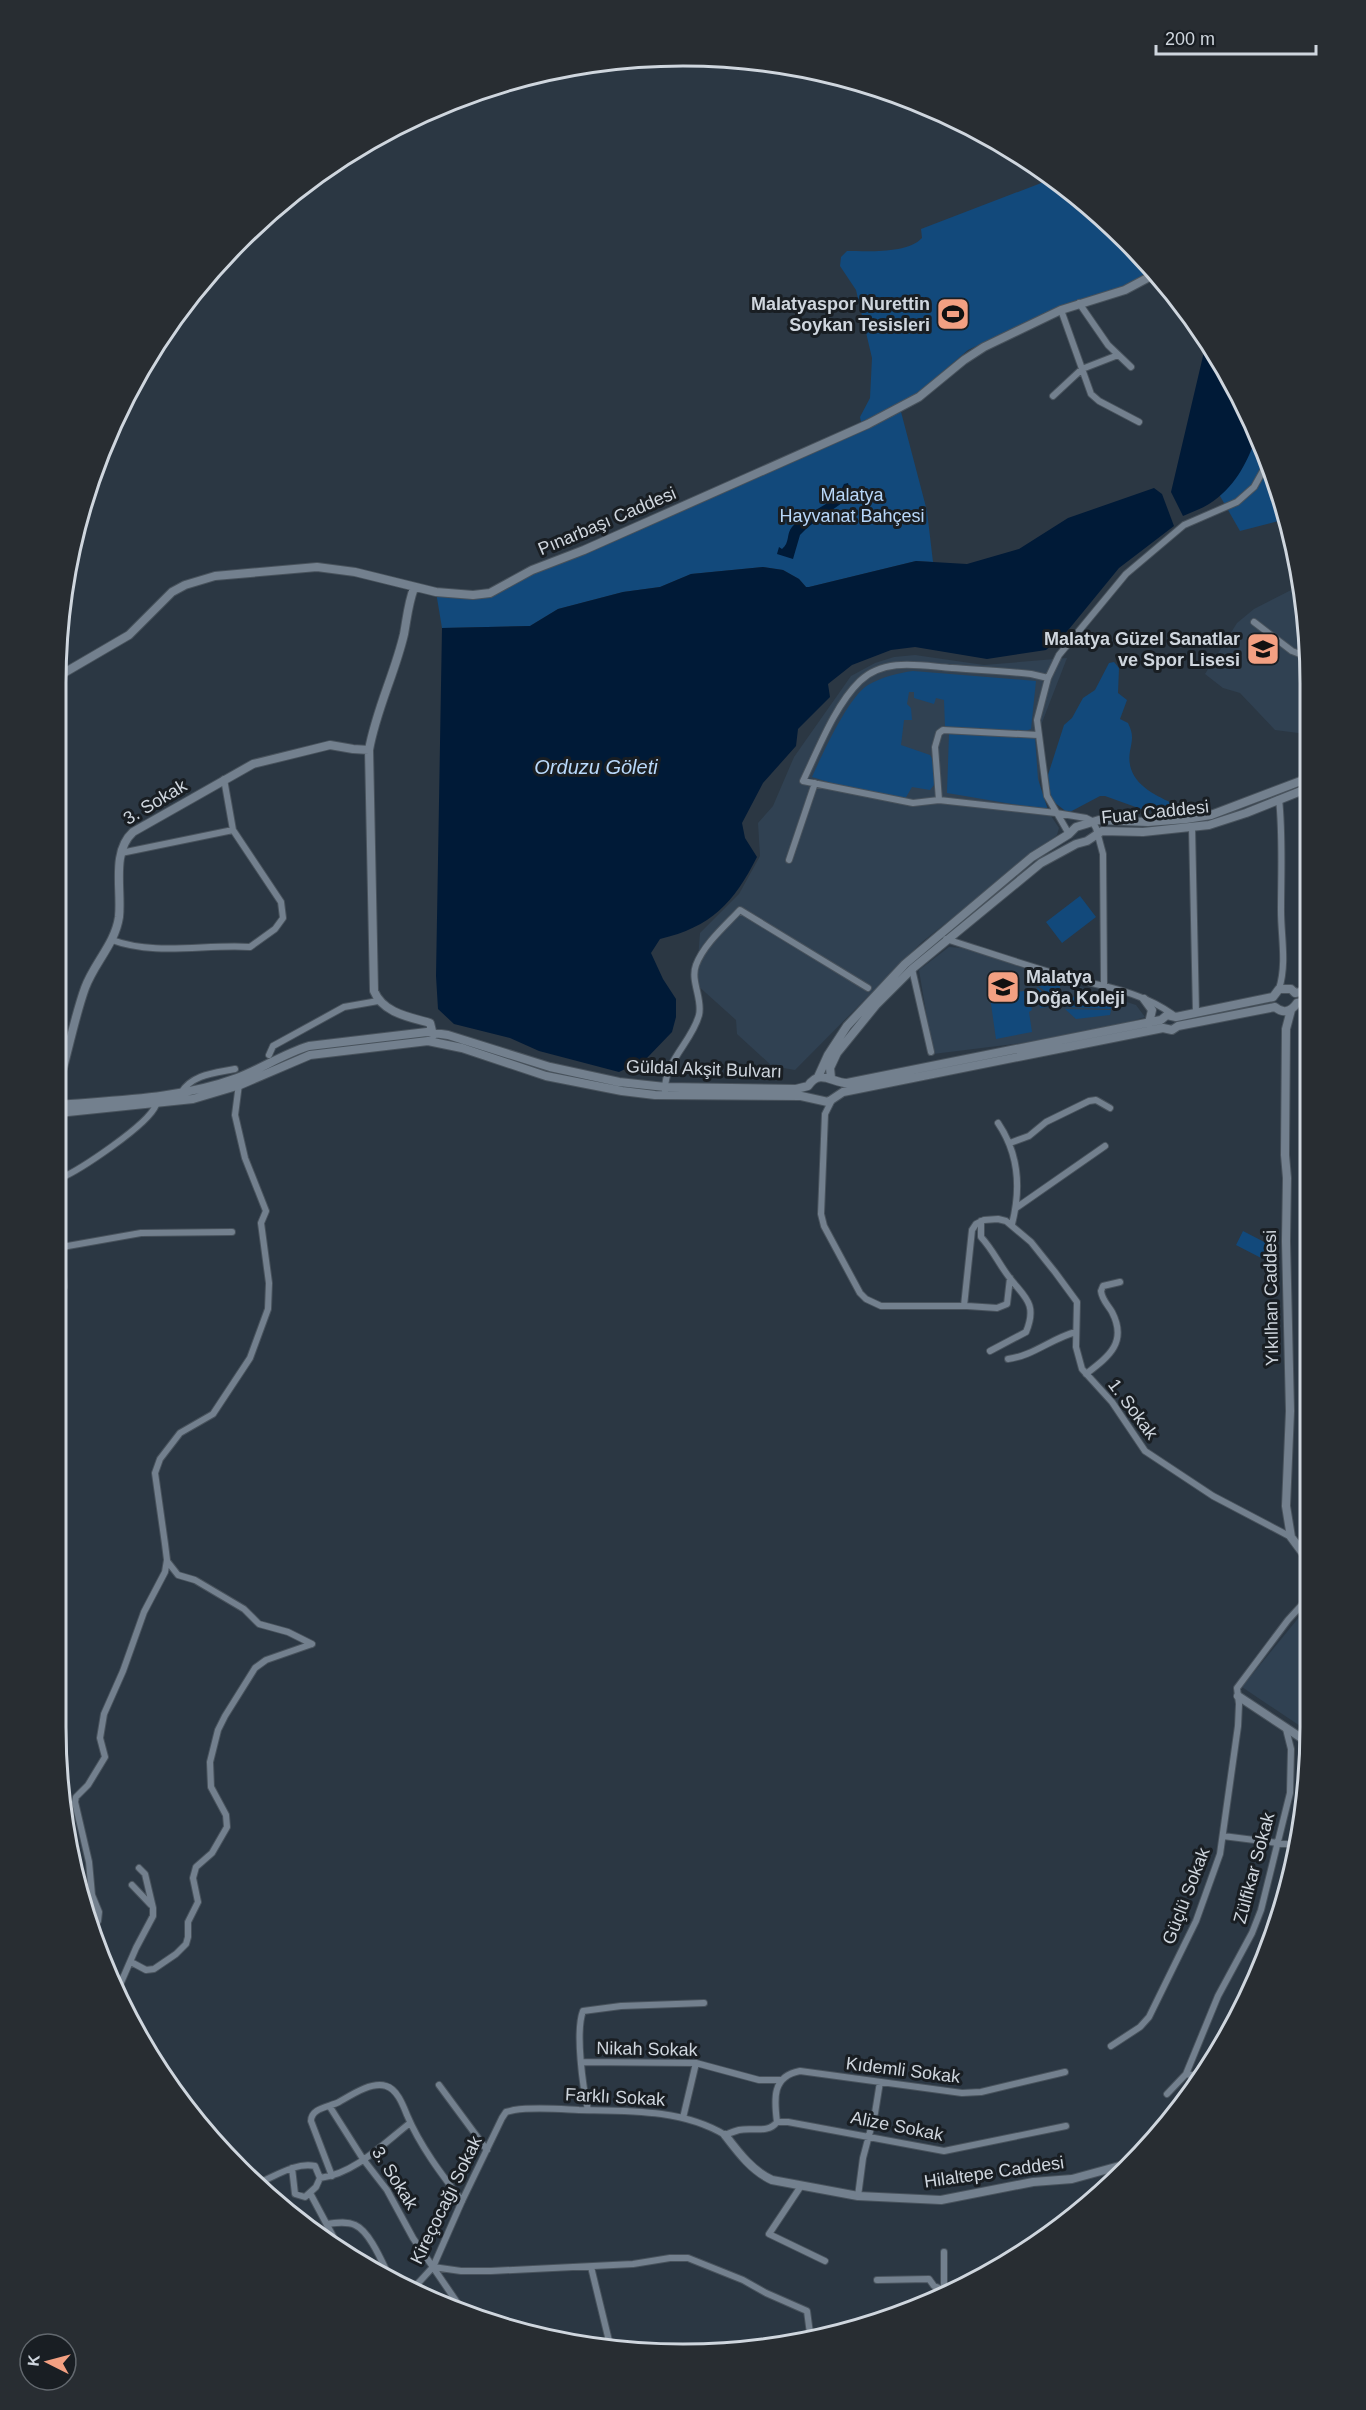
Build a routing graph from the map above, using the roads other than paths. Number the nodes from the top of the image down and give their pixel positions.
1 (1148, 278) edge
2 (1079, 303) junction
3 (1060, 310) junction
4 (1119, 355) junction
5 (1131, 367) dead end
6 (1082, 369) junction
7 (1053, 396) dead end
8 (1139, 423) dead end
9 (1262, 472) edge
10 (414, 588) junction
11 (1254, 622) dead end
12 (1299, 654) edge
13 (66, 672) edge
14 (1048, 678) junction
15 (1038, 735) junction
16 (369, 750) junction
17 (224, 779) junction
18 (1300, 781) edge
19 (815, 783) junction
20 (1300, 791) edge
21 (1279, 799) junction
22 (939, 800) junction
23 (1056, 813) junction
24 (1092, 821) junction
25 (1192, 828) junction
26 (233, 830) junction
27 (1098, 833) junction
28 (1069, 834) junction
29 (1087, 841) junction
30 (1076, 844) junction
31 (1102, 847) junction
32 (121, 853) junction
33 (789, 860) dead end
34 (937, 936) junction
35 (948, 939) junction
36 (112, 940) junction
37 (912, 969) junction
38 (1284, 973) junction
39 (1104, 986) junction
40 (868, 987) dead end
41 (1279, 989) junction
42 (1293, 991) junction
43 (1300, 991) edge
44 (1273, 997) junction
45 (1148, 1000) junction
46 (378, 1001) junction
47 (1298, 1005) edge
48 (1277, 1009) junction
49 (1196, 1013) junction
50 (1169, 1020) junction
51 (1149, 1023) junction
52 (1286, 1029) junction
53 (434, 1037) junction
54 (931, 1052) dead end
55 (269, 1055) dead end
56 (66, 1057) edge
57 (818, 1077) junction
58 (237, 1078) junction
59 (833, 1079) junction
60 (808, 1086) junction
61 (665, 1091) junction
62 (834, 1097) junction
63 (813, 1099) junction
64 (66, 1104) edge
65 (156, 1105) junction
66 (1110, 1108) dead end
67 (66, 1112) edge
68 (825, 1114) junction
69 (998, 1123) dead end
70 (1010, 1143) junction
71 (1105, 1146) dead end
72 (66, 1174) edge
73 (1016, 1208) junction
74 (981, 1221) junction
75 (1012, 1224) junction
76 (232, 1232) dead end
77 (66, 1246) edge
78 (1010, 1278) junction
79 (1120, 1282) dead end
80 (964, 1306) junction
81 (1076, 1332) junction
82 (990, 1351) dead end
83 (1008, 1359) dead end
84 (1086, 1374) junction
85 (1291, 1537) junction
86 (1300, 1549) edge
87 (167, 1560) junction
88 (1300, 1607) edge
89 (1238, 1696) junction
90 (1286, 1729) junction
91 (1300, 1737) edge
92 (1223, 1836) junction
93 (1277, 1843) junction
94 (1288, 1844) edge
95 (139, 1868) dead end
96 (132, 1885) dead end
97 (153, 1908) junction
98 (98, 1921) edge
99 (131, 1962) junction
100 (122, 1982) edge
101 (704, 2003) dead end
102 (1111, 2046) dead end
103 (582, 2062) junction
104 (696, 2063) junction
105 (1065, 2072) dead end
106 (1186, 2074) junction
107 (1192, 2075) edge
108 (781, 2080) junction
109 (880, 2082) junction
110 (439, 2085) dead end
111 (1167, 2094) dead end
112 (330, 2107) junction
113 (588, 2110) junction
114 (502, 2118) joint
115 (683, 2118) junction
116 (777, 2122) junction
117 (410, 2123) junction
118 (1066, 2126) dead end
119 (725, 2135) junction
120 (868, 2137) junction
121 (487, 2150) junction
122 (363, 2159) junction
123 (1115, 2167) edge
124 (292, 2168) junction
125 (333, 2176) junction
126 (320, 2178) junction
127 (265, 2180) edge
128 (801, 2186) junction
129 (310, 2193) junction
130 (858, 2196) junction
131 (462, 2201) junction
132 (327, 2224) junction
133 (332, 2234) edge
134 (944, 2252) dead end
135 (825, 2260) dead end
136 (385, 2267) edge
137 (433, 2267) junction
138 (591, 2267) junction
139 (877, 2280) dead end
140 (418, 2284) edge
141 (944, 2286) edge
142 (938, 2288) edge
143 (456, 2300) edge
144 (810, 2331) edge
145 (609, 2340) edge

1 - 2 street, Pınarbaşı Caddesi
2 - 3 street, Pınarbaşı Caddesi
2 - 4 street
3 - 6 street
3 - 10 street, Pınarbaşı Caddesi
4 - 5 street
4 - 6 street
6 - 7 street
6 - 8 street
9 - 14 street
10 - 13 street, Pınarbaşı Caddesi
10 - 16 street
11 - 12 street
14 - 15 street
14 - 19 street
15 - 22 street
15 - 23 street
16 - 17 street, 3. Sokak
16 - 46 street
17 - 26 street
17 - 32 street, 3. Sokak
18 - 24 street
19 - 22 street
19 - 33 street
20 - 21 street, Fuar Caddesi
21 - 25 street, Fuar Caddesi
21 - 38 street
22 - 23 street
23 - 24 street
23 - 28 street
24 - 27 street
24 - 28 street
25 - 27 street, Fuar Caddesi
25 - 49 street
26 - 32 street
26 - 36 street
27 - 29 street, Fuar Caddesi
27 - 31 street
28 - 30 street
28 - 34 street
29 - 30 street, Fuar Caddesi
29 - 31 street
30 - 35 street, Fuar Caddesi
31 - 39 street
32 - 36 street, 3. Sokak
34 - 35 street
34 - 57 street
35 - 37 street, Fuar Caddesi
35 - 39 street
36 - 56 street, 3. Sokak
37 - 54 street
37 - 59 street, Fuar Caddesi
38 - 41 street
38 - 42 street
39 - 45 street
40 - 61 street
41 - 42 street
41 - 44 street
42 - 43 street
42 - 47 street
44 - 48 street, Yıkılhan Caddesi
44 - 49 street, Güldal Akşit Bulvarı
45 - 50 street
45 - 51 street
46 - 53 street
46 - 55 street
47 - 48 street, Güldal Akşit Bulvarı
47 - 52 street, Yıkılhan Caddesi
48 - 50 street, Güldal Akşit Bulvarı
48 - 52 street, Yıkılhan Caddesi
49 - 50 street, Güldal Akşit Bulvarı
50 - 51 street, Güldal Akşit Bulvarı
50 - 62 street, Güldal Akşit Bulvarı
51 - 59 street, Güldal Akşit Bulvarı
52 - 85 street, Yıkılhan Caddesi
53 - 58 street, Güldal Akşit Bulvarı
53 - 61 street, Güldal Akşit Bulvarı
57 - 59 street, Güldal Akşit Bulvarı
57 - 60 street, Güldal Akşit Bulvarı
58 - 64 street, Güldal Akşit Bulvarı
58 - 65 street, Güldal Akşit Bulvarı
58 - 87 street
59 - 62 street
60 - 61 street, Güldal Akşit Bulvarı
60 - 63 street
61 - 63 street, Güldal Akşit Bulvarı
62 - 63 street, Güldal Akşit Bulvarı
62 - 68 street
63 - 68 street
65 - 67 street, Güldal Akşit Bulvarı
65 - 72 street
66 - 70 street
68 - 80 street
69 - 70 street
70 - 73 street
71 - 73 street
73 - 75 street
74 - 75 street
74 - 78 street
74 - 80 street
75 - 81 street, 1. Sokak
76 - 77 street
78 - 80 street
78 - 82 street
79 - 84 street
81 - 83 street
81 - 84 street, 1. Sokak
84 - 85 street, 1. Sokak
85 - 86 street, Yıkılhan Caddesi
87 - 98 street
87 - 99 street
88 - 89 street
89 - 90 street
89 - 92 street, Güçlü Sokak
90 - 91 street
90 - 93 street, Zülfikar Sokak
92 - 93 street
92 - 102 street, Güçlü Sokak
93 - 94 street
93 - 106 street, Zülfikar Sokak
95 - 97 street
96 - 97 street
97 - 99 street
99 - 100 street
101 - 103 street
103 - 104 street, Nikah Sokak
103 - 113 street
104 - 108 street, Nikah Sokak
104 - 115 street
105 - 109 street, Kıdemli Sokak
106 - 107 street
106 - 111 street, Zülfikar Sokak
108 - 109 street, Kıdemli Sokak
108 - 116 street
109 - 120 street
110 - 121 street
112 - 117 street
112 - 122 street, 3. Sokak
112 - 125 street
113 - 114 street, Farklı Sokak
113 - 115 street, Farklı Sokak
114 - 121 street, Kireçocağı Sokak
115 - 119 street, Farklı Sokak
116 - 119 street, Alize Sokak
116 - 120 street, Alize Sokak
117 - 122 street
117 - 131 street
118 - 120 street, Alize Sokak
119 - 128 street, Hilaltepe Caddesi
120 - 130 street
121 - 131 street, Kireçocağı Sokak
122 - 125 street
122 - 137 street, 3. Sokak
123 - 130 street, Hilaltepe Caddesi
124 - 126 street
124 - 127 street
124 - 129 street
125 - 126 street
126 - 129 street
128 - 130 street, Hilaltepe Caddesi
128 - 135 street
129 - 132 street
131 - 137 street, Kireçocağı Sokak
132 - 133 street
132 - 136 street
134 - 141 street
137 - 138 street
137 - 140 street, Kireçocağı Sokak
137 - 143 street, 3. Sokak
138 - 144 street
138 - 145 street
139 - 142 street

